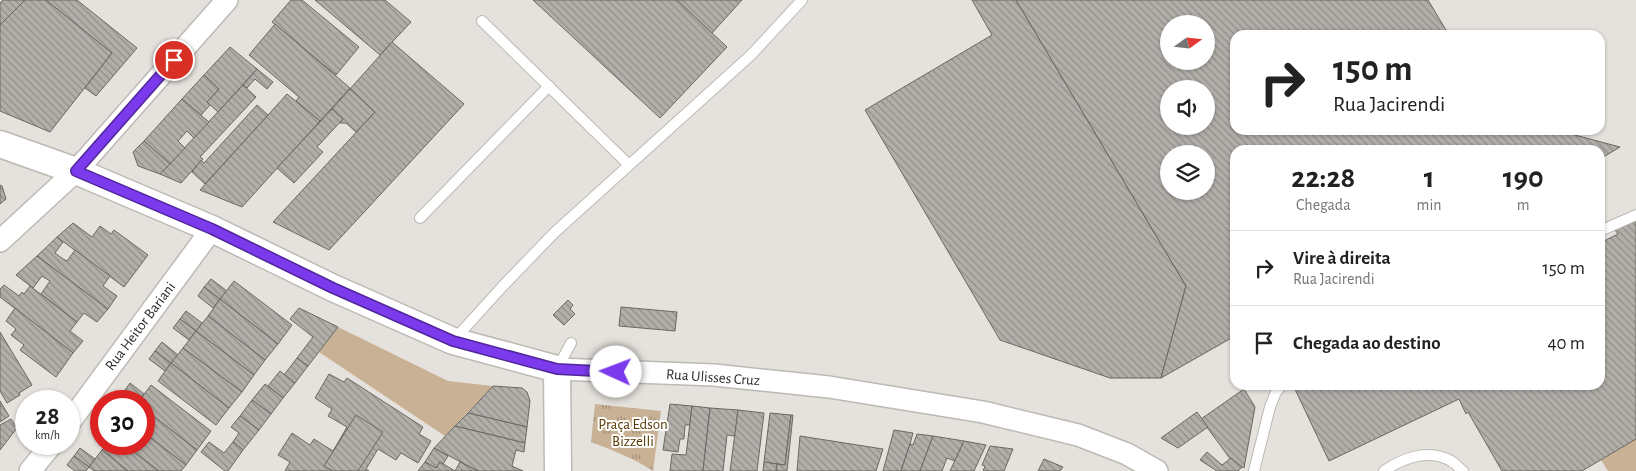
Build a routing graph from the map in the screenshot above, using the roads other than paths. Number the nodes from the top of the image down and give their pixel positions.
1 (227, 0) edge
2 (802, 0) edge
3 (482, 21) dead end
4 (549, 86) junction
5 (0, 144) edge
6 (629, 165) junction
7 (76, 171) junction
8 (1636, 215) edge
9 (420, 218) dead end
10 (212, 229) junction
11 (1605, 230) edge
12 (0, 241) edge
13 (453, 341) junction
14 (571, 343) dead end
15 (557, 369) junction
16 (1278, 390) edge
17 (80, 408) edge
18 (43, 455) edge
19 (1255, 470) edge
20 (30, 471) edge
21 (558, 471) edge
22 (1157, 471) edge
23 (1384, 471) edge
24 (1463, 471) edge

1 - 7 street
2 - 6 lane
3 - 4 lane
4 - 6 lane
4 - 9 lane
5 - 7 street, Rua Ulisses Cruz
6 - 13 lane
7 - 10 street, Rua Ulisses Cruz
7 - 12 street
8 - 11 lane
10 - 13 street, Rua Ulisses Cruz
10 - 17 street, Rua Heitor Bariani
13 - 15 street, Rua Ulisses Cruz
14 - 15 lane
15 - 21 street
15 - 22 street, Rua Ulisses Cruz
16 - 19 lane
18 - 20 street
23 - 24 lane

